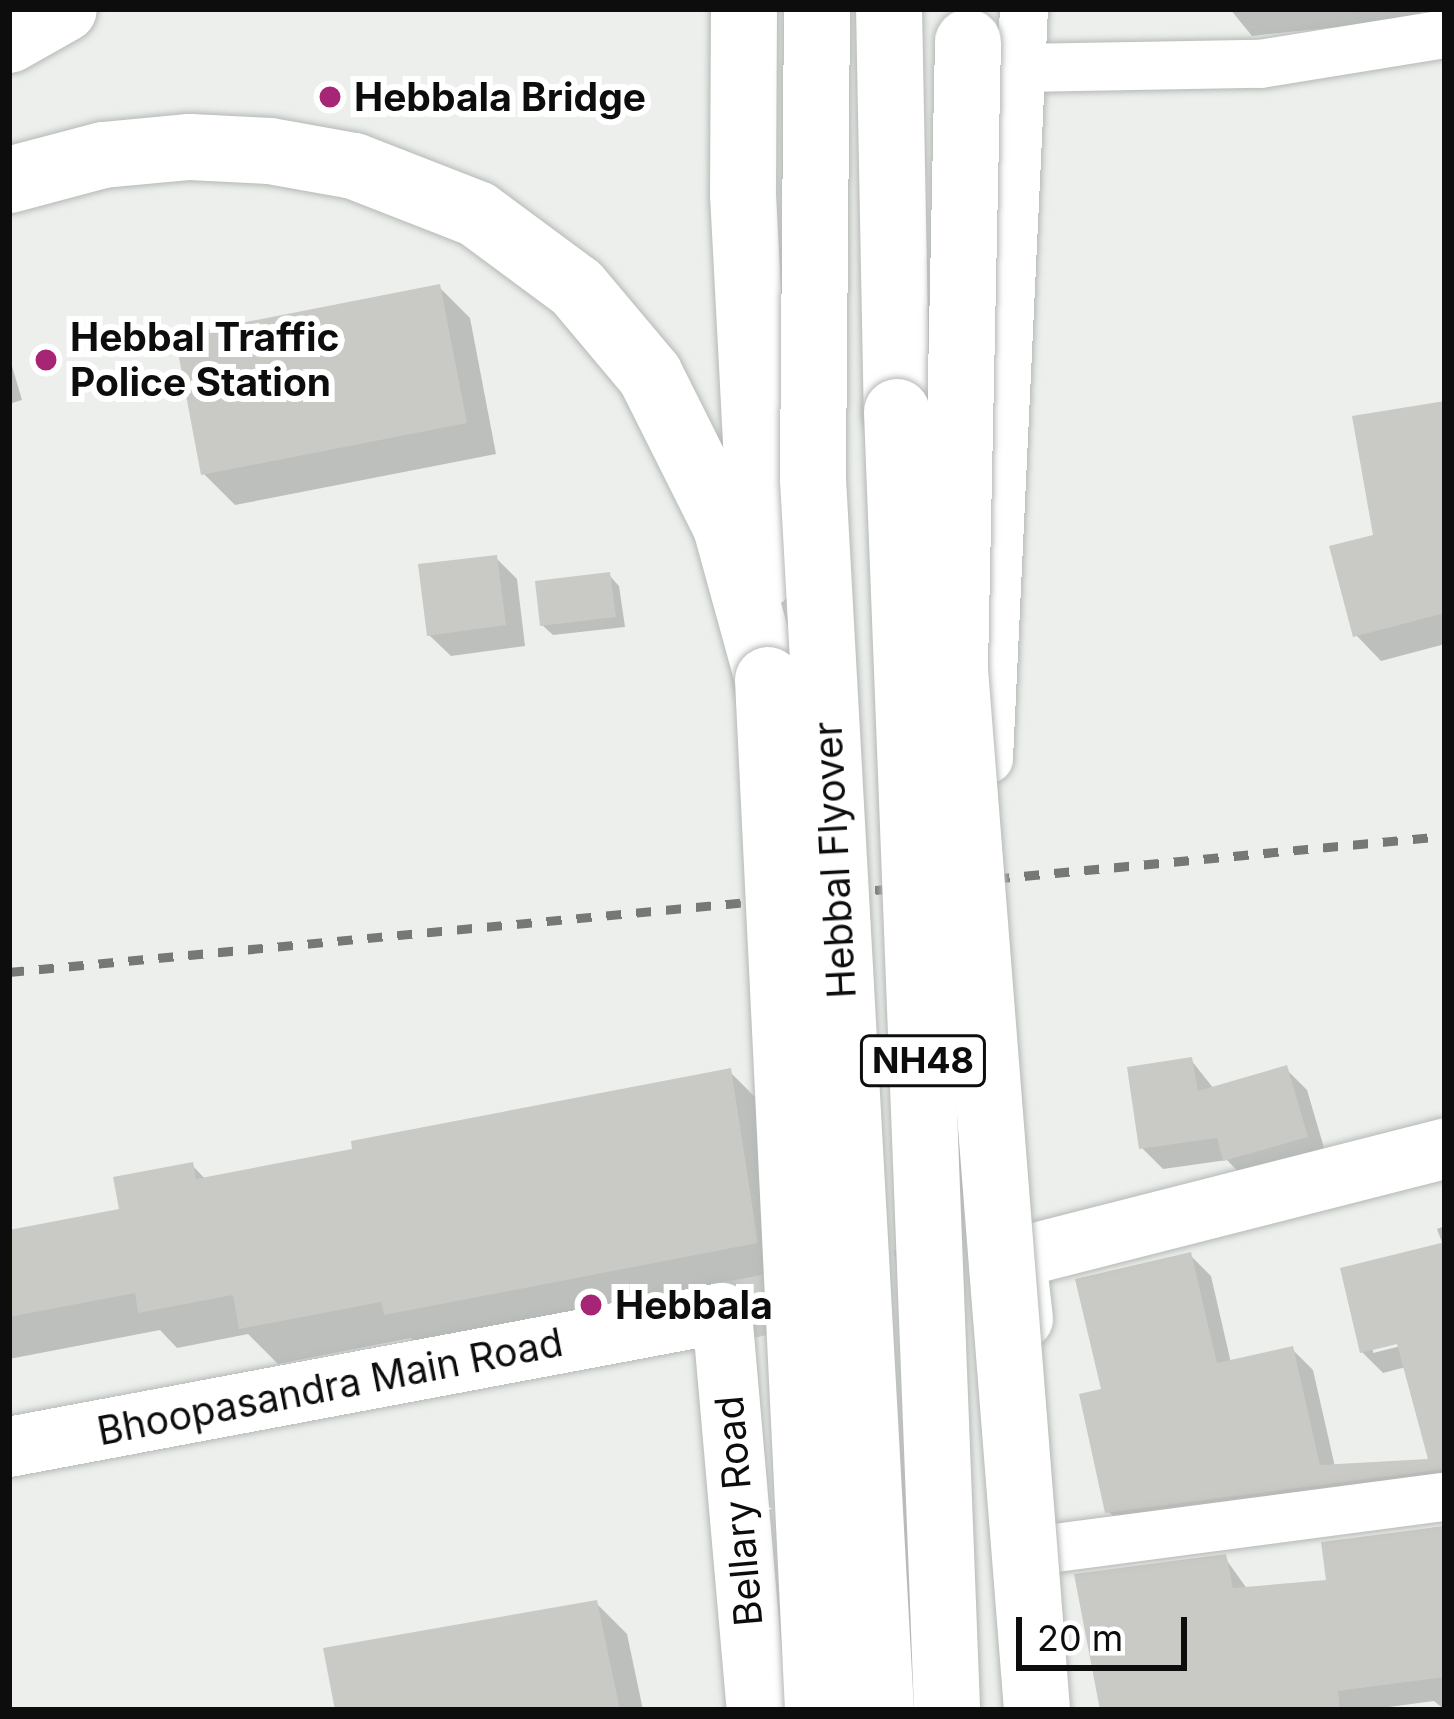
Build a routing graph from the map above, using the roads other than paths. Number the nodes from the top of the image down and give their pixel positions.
1 (64, 9) edge
2 (744, 9) edge
3 (818, 9) edge
4 (889, 9) edge
5 (968, 9) edge
6 (1024, 9) edge
7 (1445, 34) edge
8 (9, 40) edge
9 (1020, 68) junction
10 (9, 180) edge
11 (768, 680) junction
12 (989, 766) dead end
13 (1445, 1149) edge
14 (722, 1313) joint
15 (9, 1447) edge
16 (1445, 1497) edge
17 (1048, 1549) junction
18 (757, 1710) edge
19 (818, 1710) edge
20 (881, 1710) edge
21 (947, 1710) edge
22 (1037, 1710) edge
23 (1064, 1710) edge

1 - 8 highway
2 - 11 highway
3 - 20 highway, Hebbal Flyover, bridge
4 - 21 highway, Hebbal Flyover / NH48, bridge
5 - 22 highway, bridge
6 - 9 street
7 - 9 street
9 - 12 street
10 - 11 highway
11 - 19 highway, bridge
13 - 17 street
14 - 15 street, Bhoopasandra Main Road
14 - 18 street, Bellary Road
16 - 17 street
17 - 23 street

